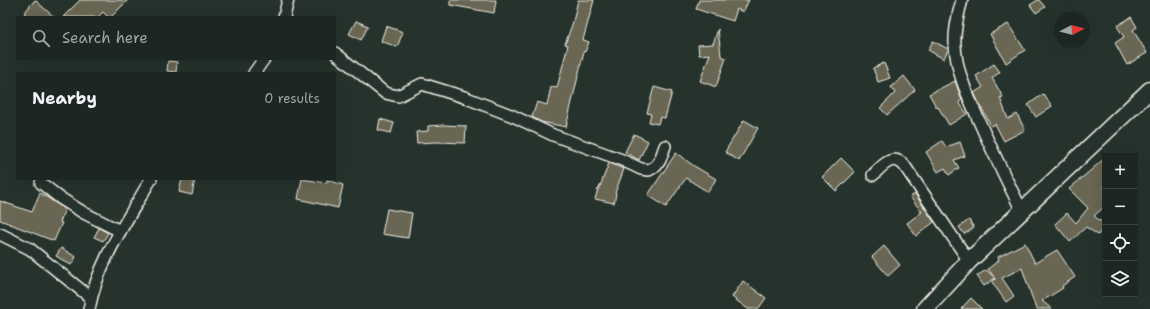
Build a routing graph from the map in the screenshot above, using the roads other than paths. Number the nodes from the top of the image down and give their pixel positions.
1 (288, 0) edge
2 (962, 0) edge
3 (284, 16) edge
4 (336, 54) edge
5 (263, 60) edge
6 (255, 72) edge
7 (1150, 90) edge
8 (665, 146) dead end
9 (873, 175) dead end
10 (150, 180) edge
11 (41, 183) dead end
12 (1022, 211) junction
13 (120, 231) junction
14 (0, 234) edge
15 (969, 261) junction
16 (90, 304) edge
17 (925, 309) edge

1 - 3 street
2 - 12 street
4 - 8 street
5 - 6 street
7 - 12 street
9 - 15 street
10 - 13 street
11 - 13 street
12 - 15 street
13 - 16 street
14 - 16 street
15 - 17 street

